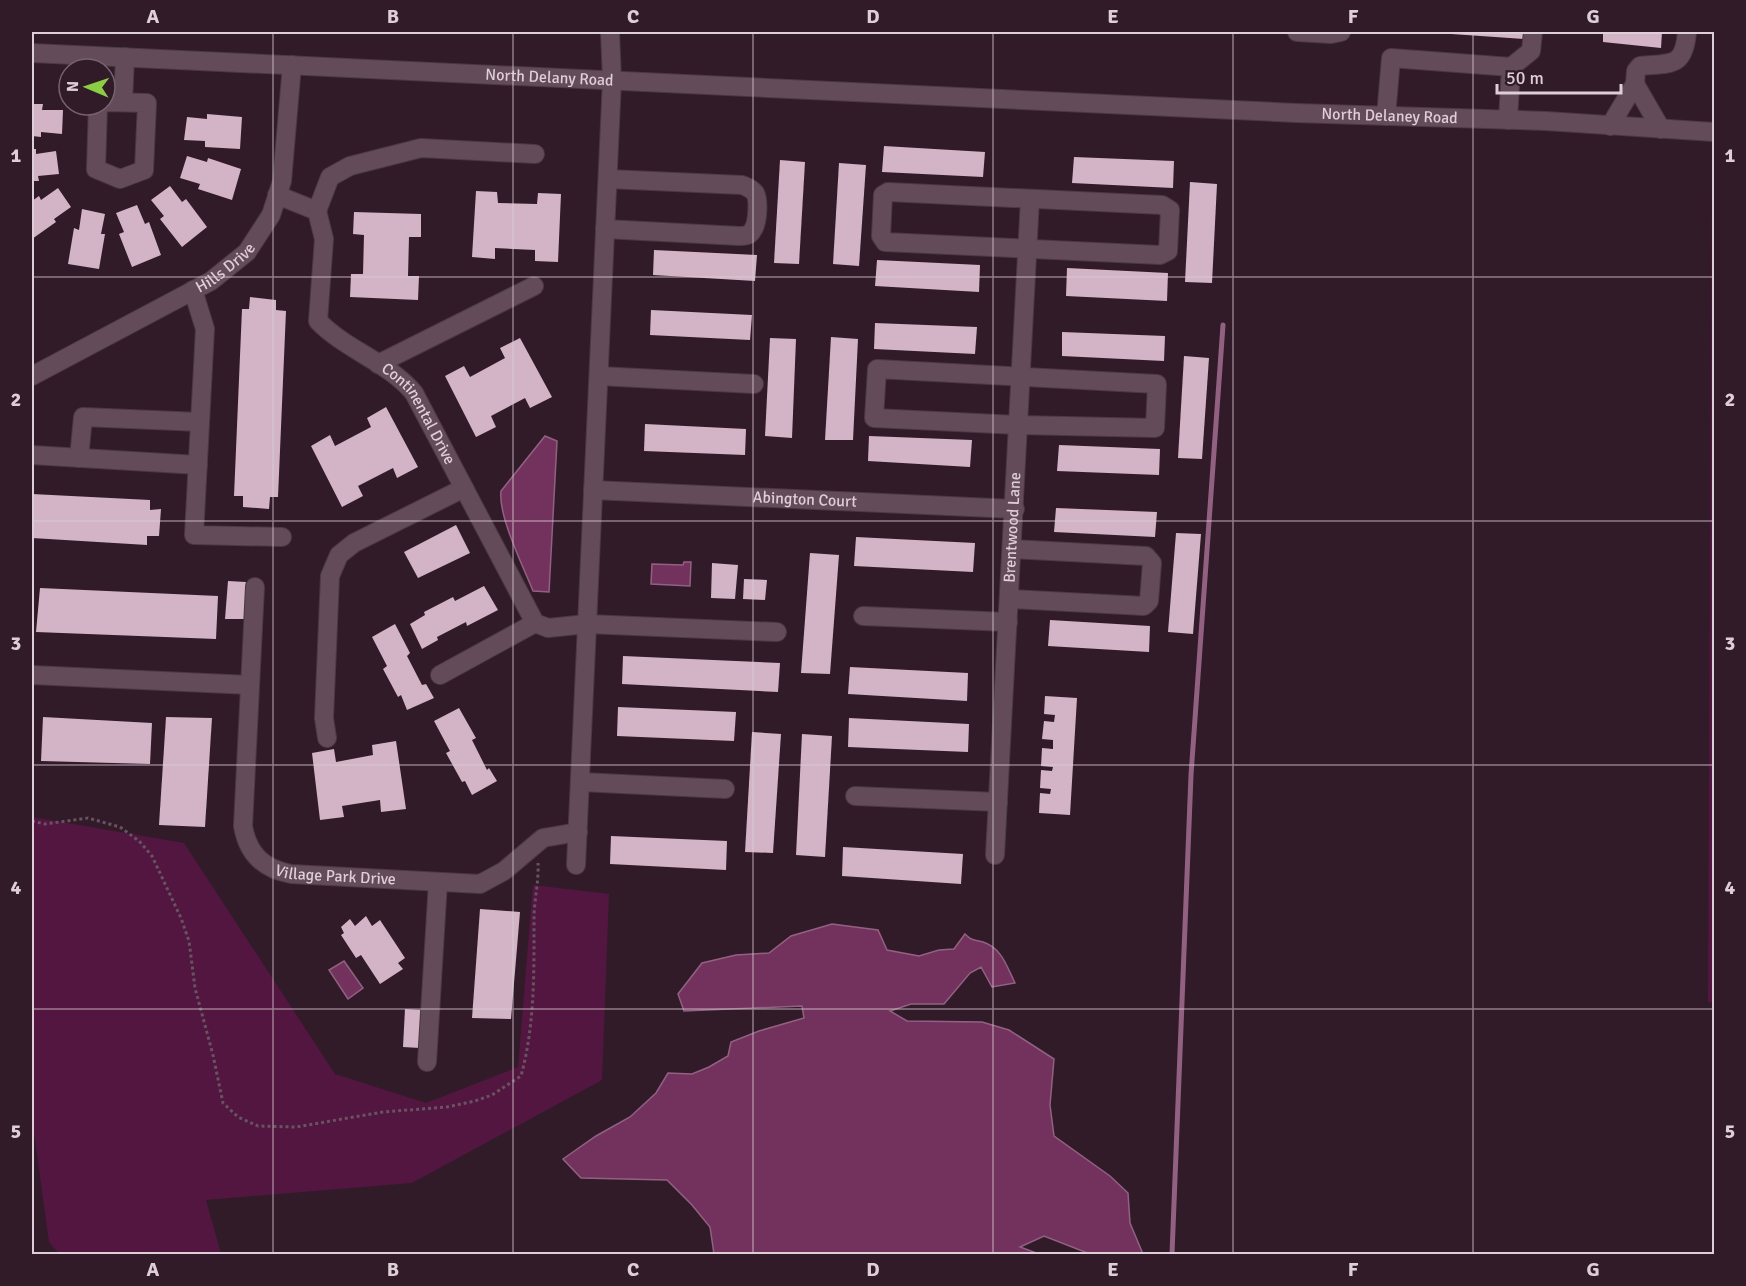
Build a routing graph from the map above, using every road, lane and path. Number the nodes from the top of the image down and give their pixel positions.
1 (610, 32) edge
2 (1297, 32) edge
3 (1341, 32) edge
4 (1533, 32) edge
5 (1687, 32) edge
6 (32, 52) edge
7 (125, 57) junction
8 (292, 65) junction
9 (1511, 67) junction
10 (612, 80) junction
11 (1635, 84) junction
12 (117, 90) edge
13 (117, 102) edge
14 (1065, 102) joint
15 (1386, 116) junction
16 (98, 117) edge
17 (1508, 120) junction
18 (1610, 126) junction
19 (1661, 129) junction
20 (1714, 132) edge
21 (534, 154) dead end
22 (608, 179) junction
23 (277, 195) junction
24 (1030, 199) junction
25 (317, 211) junction
26 (605, 229) junction
27 (1028, 249) junction
28 (534, 286) dead end
29 (193, 290) junction
30 (378, 364) junction
31 (32, 376) edge
32 (599, 376) junction
33 (1022, 376) junction
34 (754, 384) dead end
35 (200, 422) junction
36 (1019, 424) junction
37 (32, 455) edge
38 (79, 458) junction
39 (198, 465) junction
40 (464, 488) junction
41 (593, 490) junction
42 (1015, 509) junction
43 (282, 537) dead end
44 (1012, 549) junction
45 (255, 587) dead end
46 (1010, 599) junction
47 (862, 616) dead end
48 (1008, 622) junction
49 (535, 623) junction
50 (587, 624) junction
51 (777, 632) dead end
52 (32, 675) edge
53 (440, 675) dead end
54 (250, 685) junction
55 (327, 738) dead end
56 (580, 782) junction
57 (725, 789) dead end
58 (855, 796) dead end
59 (998, 802) junction
60 (32, 821) edge
61 (578, 832) junction
62 (995, 855) dead end
63 (576, 865) dead end
64 (438, 882) junction
65 (213, 1055) dead end
66 (427, 1062) dead end

1 - 10 street
2 - 3 street
4 - 9 street
5 - 11 street
6 - 7 street, North Delany Road
7 - 8 street, North Delany Road
7 - 12 street
8 - 10 street, North Delany Road
8 - 23 street, Hills Drive
9 - 15 street
9 - 17 street
10 - 14 street, North Delany Road
10 - 22 street
11 - 18 street
11 - 19 street
13 - 16 street
14 - 15 street, North Delaney Road
15 - 17 street, North Delaney Road
17 - 18 street, North Delaney Road
18 - 19 street, North Delaney Road
19 - 20 street, North Delaney Road
21 - 25 street
22 - 26 street
22 - 26 street
23 - 25 street
23 - 29 street, Hills Drive
24 - 27 street, Brentwood Lane
24 - 27 street
24 - 27 street
25 - 30 street, Continental Drive
26 - 32 street
27 - 33 street, Brentwood Lane
28 - 30 street
29 - 31 street, Hills Drive
29 - 35 street
30 - 40 street, Continental Drive
32 - 34 street
32 - 41 street
33 - 36 street, Brentwood Lane
33 - 36 street
33 - 36 street
35 - 38 street
35 - 39 street
36 - 42 street, Brentwood Lane
37 - 38 street
38 - 39 street
39 - 43 street
40 - 49 street, Continental Drive
40 - 55 street
41 - 42 street, Abington Court
41 - 50 street
42 - 44 street, Brentwood Lane
44 - 46 street, Brentwood Lane
44 - 46 street
45 - 54 street, Village Park Drive
46 - 48 street, Brentwood Lane
47 - 48 street
48 - 59 street, Brentwood Lane
49 - 50 street
49 - 53 street
50 - 51 street
50 - 56 street
52 - 54 street
54 - 64 street, Village Park Drive
56 - 57 street
56 - 61 street
58 - 59 street
59 - 62 street, Brentwood Lane
60 - 65 path
61 - 63 street
61 - 64 street, Village Park Drive
64 - 66 street

